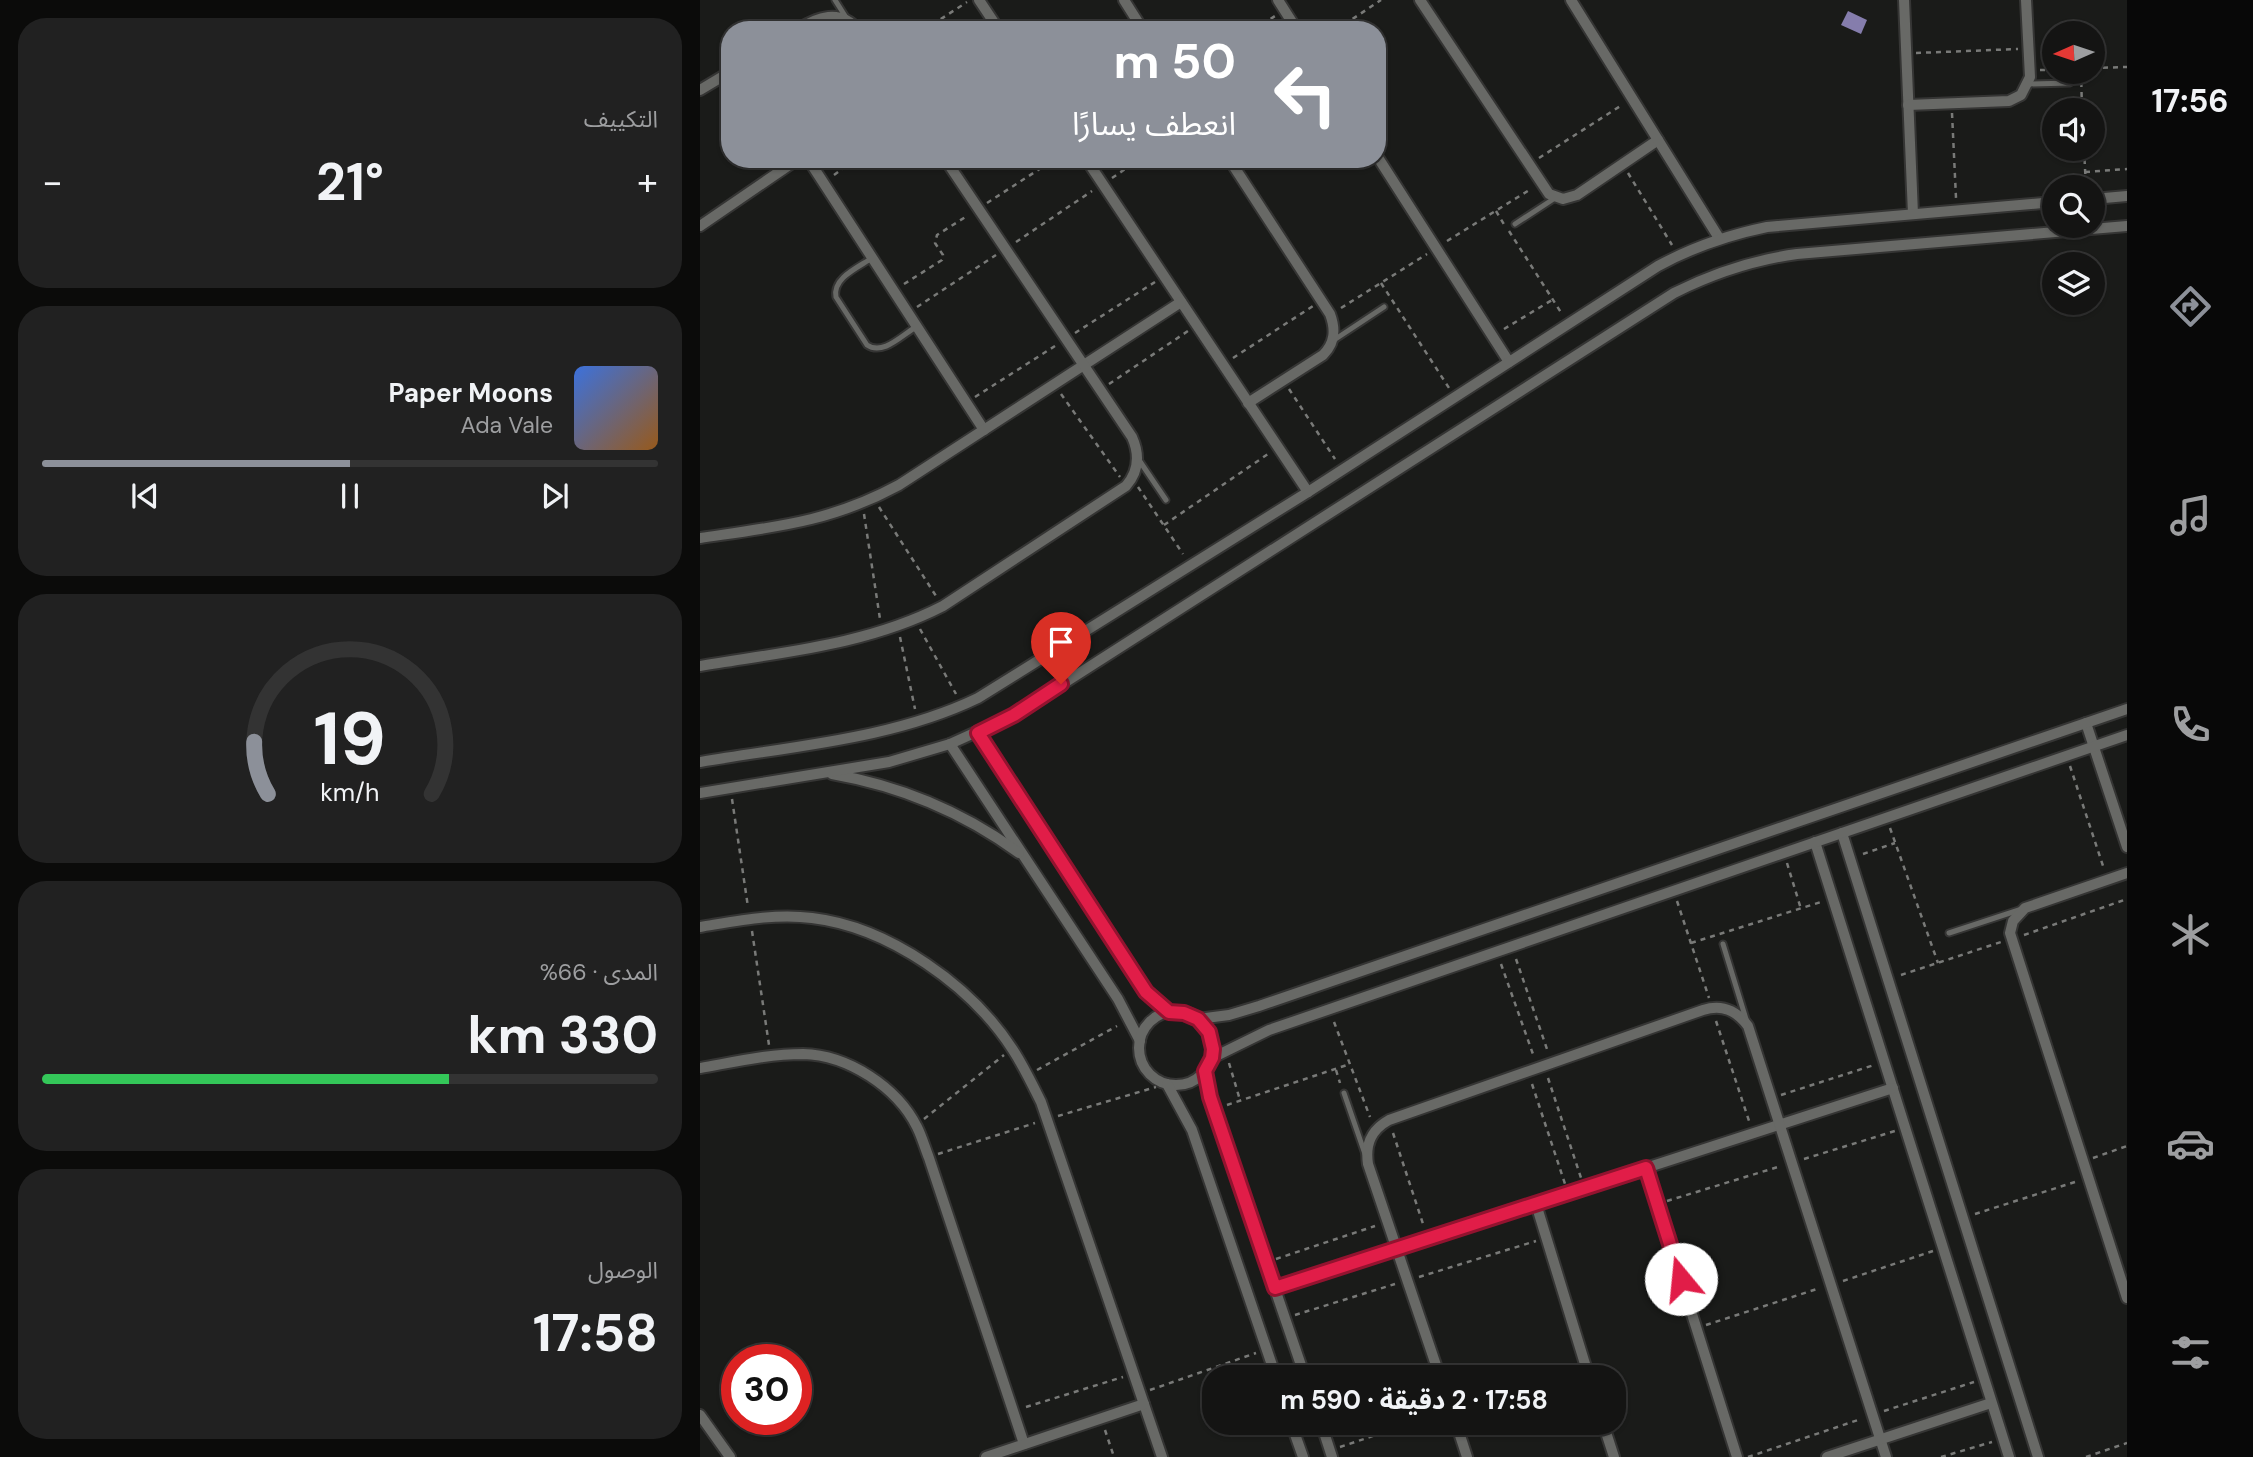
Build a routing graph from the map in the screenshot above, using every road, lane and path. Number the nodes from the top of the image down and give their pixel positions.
1 (835, 0) edge
2 (970, 0) edge
3 (979, 0) edge
4 (1124, 0) edge
5 (1381, 0) edge
6 (1420, 0) edge
7 (1571, 0) edge
8 (1904, 0) edge
9 (2026, 0) edge
10 (1282, 5) edge
11 (814, 21) edge
12 (844, 21) edge
13 (850, 21) edge
14 (938, 21) edge
15 (991, 21) edge
16 (1137, 21) edge
17 (1264, 21) edge
18 (1292, 21) edge
19 (1350, 21) edge
20 (2028, 49) junction
21 (1906, 53) junction
22 (2127, 67) edge
23 (2105, 68) edge
24 (721, 77) edge
25 (2028, 83) junction
26 (2042, 83) edge
27 (700, 90) edge
28 (1632, 98) junction
29 (1951, 103) junction
30 (1908, 104) junction
31 (1658, 141) junction
32 (2085, 161) edge
33 (1623, 164) junction
34 (1528, 166) junction
35 (785, 168) edge
36 (814, 168) edge
37 (843, 168) edge
38 (951, 168) edge
39 (1041, 168) edge
40 (1092, 168) edge
41 (1126, 168) edge
42 (1235, 168) edge
43 (1385, 168) edge
44 (2127, 169) edge
45 (2085, 172) junction
46 (2085, 175) edge
47 (823, 182) junction
48 (1540, 183) junction
49 (1102, 184) junction
50 (2127, 196) edge
51 (1555, 198) junction
52 (2105, 198) edge
53 (2042, 203) edge
54 (978, 208) junction
55 (1957, 210) junction
56 (1496, 211) junction
57 (1913, 214) junction
58 (1515, 224) dead end
59 (700, 226) edge
60 (2127, 226) edge
61 (1719, 239) junction
62 (1436, 248) junction
63 (1005, 249) junction
64 (1678, 255) junction
65 (872, 258) junction
66 (1164, 276) junction
67 (1381, 282) junction
68 (893, 290) junction
69 (1553, 299) junction
70 (1322, 300) junction
71 (1181, 302) junction
72 (1384, 307) dead end
73 (908, 313) junction
74 (1331, 314) junction
75 (1569, 324) junction
76 (917, 326) junction
77 (1196, 326) junction
78 (1492, 337) junction
79 (1066, 339) junction
80 (1333, 340) junction
81 (1508, 362) junction
82 (1223, 365) junction
83 (1084, 366) junction
84 (1283, 380) junction
85 (1054, 385) junction
86 (1100, 390) junction
87 (1455, 397) junction
88 (1248, 402) junction
89 (967, 403) junction
90 (984, 430) junction
91 (1278, 448) junction
92 (1138, 457) junction
93 (1342, 470) junction
94 (1129, 482) junction
95 (1308, 492) junction
96 (874, 499) junction
97 (1166, 500) dead end
98 (862, 504) junction
99 (1164, 524) junction
100 (700, 538) edge
101 (1191, 566) junction
102 (943, 606) junction
103 (916, 620) junction
104 (898, 627) junction
105 (882, 632) junction
106 (700, 666) edge
107 (962, 706) junction
108 (2127, 709) edge
109 (918, 723) junction
110 (2086, 723) junction
111 (978, 733) junction
112 (2127, 735) edge
113 (950, 744) junction
114 (2094, 747) junction
115 (2066, 756) junction
116 (700, 762) edge
117 (823, 773) junction
118 (700, 793) edge
119 (1886, 818) junction
120 (1842, 833) junction
121 (1815, 842) junction
122 (1895, 843) junction
123 (2127, 847) edge
124 (1784, 853) junction
125 (1026, 858) junction
126 (1849, 858) junction
127 (2127, 873) edge
128 (2107, 880) junction
129 (1833, 899) junction
130 (2025, 908) junction
131 (1801, 909) junction
132 (700, 927) edge
133 (1949, 933) dead end
134 (1691, 943) dead end
135 (1723, 944) dead end
136 (1511, 946) junction
137 (1496, 951) junction
138 (1938, 963) dead end
139 (1329, 1009) junction
140 (1169, 1012) junction
141 (1198, 1019) junction
142 (1130, 1020) junction
143 (1748, 1026) junction
144 (1140, 1041) junction
145 (1012, 1048) junction
146 (1225, 1050) junction
147 (1212, 1058) junction
148 (1884, 1061) junction
149 (1350, 1064) junction
150 (1540, 1066) junction
151 (700, 1068) edge
152 (1335, 1069) junction
153 (1205, 1071) junction
154 (1028, 1075) junction
155 (1167, 1084) junction
156 (1893, 1088) junction
157 (1344, 1093) joint
158 (1771, 1098) junction
159 (1241, 1101) junction
160 (1214, 1110) junction
161 (1389, 1120) junction
162 (916, 1125) junction
163 (1779, 1125) junction
164 (1375, 1130) junction
165 (2127, 1146) edge
166 (2083, 1161) junction
167 (1368, 1164) junction
168 (1646, 1168) junction
169 (2088, 1177) junction
170 (1584, 1188) junction
171 (1568, 1193) junction
172 (1536, 1204) junction
173 (1962, 1218) junction
174 (1388, 1222) junction
175 (1428, 1239) junction
176 (1397, 1249) junction
177 (1266, 1262) junction
178 (1275, 1288) junction
179 (2127, 1298) edge
180 (1266, 1350) junction
181 (1272, 1365) edge
182 (1301, 1365) edge
183 (1436, 1365) edge
184 (1585, 1365) edge
185 (1134, 1373) junction
186 (1142, 1399) junction
187 (1992, 1403) junction
188 (1013, 1411) junction
189 (700, 1415) edge
190 (1101, 1419) junction
191 (1295, 1435) edge
192 (1325, 1435) edge
193 (1381, 1435) edge
194 (1460, 1435) edge
195 (1607, 1435) edge
196 (2003, 1438) junction
197 (1880, 1440) junction
198 (2127, 1443) edge
199 (1024, 1444) junction
200 (1331, 1454) edge
201 (730, 1457) edge
202 (986, 1457) edge
203 (1114, 1457) edge
204 (1162, 1457) edge
205 (1303, 1457) edge
206 (1467, 1457) edge
207 (1614, 1457) edge
208 (1737, 1457) edge
209 (1827, 1457) edge
210 (1886, 1457) edge
211 (1941, 1457) edge
212 (2008, 1457) edge
213 (2038, 1457) edge
214 (2086, 1457) edge

1 - 13 lane
2 - 14 path
3 - 15 street
4 - 16 street
5 - 19 path
6 - 34 street
7 - 28 street
8 - 21 street
9 - 20 street
10 - 17 path
10 - 18 street
11 - 12 street
20 - 21 path
20 - 25 street
21 - 30 street
22 - 23 path
24 - 27 street
25 - 26 lane
25 - 29 street
28 - 31 street
28 - 34 path
29 - 30 street
29 - 55 path
30 - 57 street
31 - 33 street
31 - 61 street
32 - 45 path
33 - 51 street
33 - 64 path
34 - 48 street
35 - 59 street
36 - 47 street
37 - 47 path
38 - 54 street
39 - 54 path
40 - 49 street
41 - 49 path
42 - 70 street
43 - 62 street
44 - 45 path
45 - 46 path
47 - 65 street
48 - 51 street
48 - 56 path
49 - 63 path
49 - 66 street
50 - 52 street
51 - 58 lane
53 - 55 street
54 - 63 street
54 - 68 path
55 - 57 street
56 - 62 path
56 - 69 path
57 - 61 street
60 - 111 street
61 - 64 street
62 - 67 path
62 - 78 street
63 - 73 path
63 - 79 street
64 - 75 street
65 - 68 street
65 - 76 lane
66 - 71 street
66 - 79 path
67 - 74 path
67 - 87 path
68 - 73 street
69 - 75 path
69 - 78 path
70 - 74 street
70 - 82 path
71 - 77 street
71 - 83 street
72 - 80 lane
73 - 76 street
74 - 80 street
75 - 81 street
76 - 89 street
77 - 82 street
77 - 86 path
78 - 81 street
79 - 83 street
79 - 89 path
80 - 84 street
81 - 87 street
82 - 88 street
83 - 85 street
83 - 86 street
84 - 88 street
84 - 93 path
85 - 90 street
85 - 94 path
86 - 92 street
87 - 93 street
88 - 91 street
89 - 90 street
90 - 96 street
91 - 95 street
91 - 99 path
92 - 94 street
92 - 97 lane
93 - 95 street
94 - 99 path
94 - 102 street
95 - 101 street
96 - 98 street
96 - 102 path
98 - 100 street
98 - 105 path
99 - 101 path
101 - 107 street
102 - 103 street
103 - 104 street
103 - 107 path
104 - 105 street
104 - 109 path
105 - 106 street
107 - 109 street
108 - 110 street
109 - 116 street
110 - 114 street
110 - 141 street
111 - 113 street
111 - 140 street
112 - 114 street
113 - 117 street
113 - 125 street
114 - 115 street
114 - 123 street
115 - 119 street
115 - 128 path
117 - 118 street
117 - 125 street
119 - 120 street
119 - 122 path
120 - 121 street
120 - 126 street
121 - 124 street
121 - 129 street
122 - 126 path
122 - 138 path
124 - 131 path
124 - 136 street
125 - 142 street
126 - 173 street
127 - 128 street
128 - 130 street
129 - 131 path
129 - 148 street
130 - 133 lane
130 - 166 street
131 - 134 path
132 - 145 street
135 - 143 lane
136 - 137 street
136 - 150 path
137 - 139 street
137 - 150 path
139 - 146 street
139 - 149 path
140 - 141 street
140 - 144 street
141 - 147 street
142 - 144 street
142 - 154 path
143 - 150 street
143 - 158 street
144 - 155 street
145 - 154 street
145 - 162 path
146 - 147 street
146 - 159 path
147 - 153 street
148 - 156 street
148 - 158 path
149 - 152 path
149 - 164 path
150 - 161 street
150 - 170 path
150 - 171 path
151 - 162 street
152 - 157 path
152 - 159 path
153 - 155 street
153 - 160 street
154 - 185 street
155 - 180 street
156 - 163 street
156 - 187 street
157 - 167 lane
158 - 163 street
159 - 160 path
160 - 177 street
161 - 164 street
161 - 175 path
162 - 188 street
163 - 168 street
163 - 197 street
164 - 167 street
165 - 166 path
166 - 169 street
167 - 174 street
168 - 170 street
168 - 208 street
169 - 173 path
169 - 179 street
170 - 171 street
171 - 172 street
172 - 175 street
172 - 184 street
173 - 213 street
174 - 176 street
174 - 177 path
175 - 176 street
176 - 178 street
176 - 183 street
177 - 178 street
178 - 182 street
180 - 181 street
180 - 186 path
185 - 186 street
185 - 188 path
186 - 190 street
186 - 204 street
187 - 196 street
187 - 197 street
188 - 199 street
189 - 201 street
190 - 199 street
190 - 203 path
191 - 205 street
192 - 200 street
193 - 200 path
194 - 206 street
195 - 207 street
196 - 211 path
196 - 212 street
197 - 209 street
197 - 210 street
198 - 214 path
199 - 202 street

